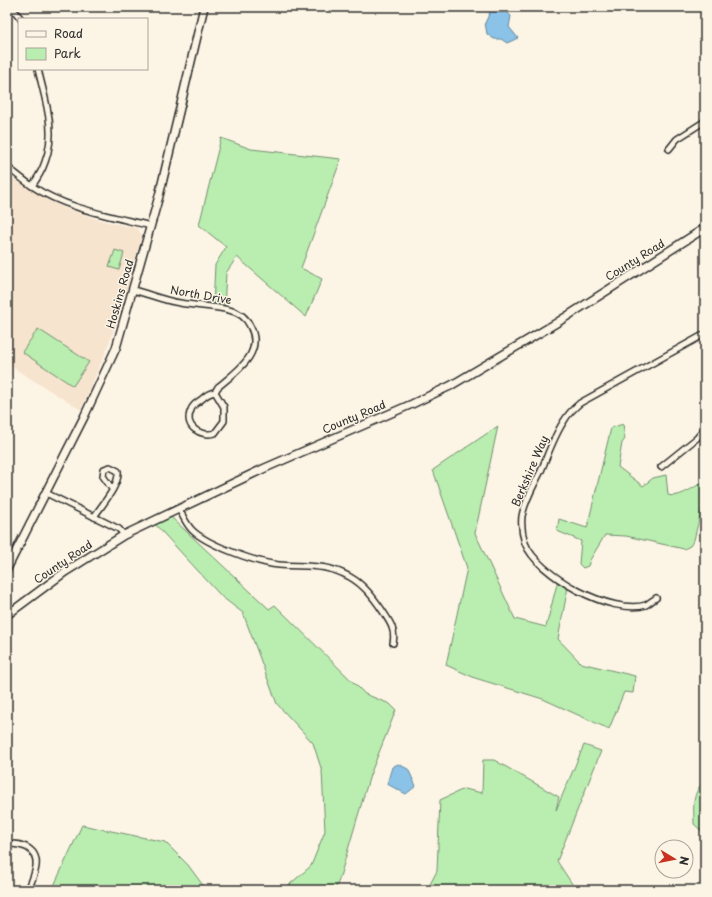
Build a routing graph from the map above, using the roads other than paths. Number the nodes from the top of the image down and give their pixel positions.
1 (9, 7) edge
2 (204, 7) edge
3 (20, 18) edge
4 (38, 70) edge
5 (705, 121) edge
6 (669, 149) dead end
7 (7, 167) edge
8 (32, 186) junction
9 (151, 226) junction
10 (705, 228) edge
11 (133, 290) junction
12 (705, 334) edge
13 (215, 392) junction
14 (705, 428) edge
15 (661, 467) dead end
16 (112, 489) dead end
17 (46, 493) junction
18 (179, 509) junction
19 (94, 517) junction
20 (124, 535) junction
21 (7, 569) edge
22 (656, 598) dead end
23 (7, 615) edge
24 (394, 643) dead end
25 (7, 845) edge
26 (28, 890) edge

1 - 3 street
2 - 9 street, Hoskins Road
4 - 8 street
5 - 6 street
7 - 8 street
8 - 9 street
9 - 11 street, Hoskins Road
10 - 18 street, County Road
11 - 13 street, North Drive
11 - 17 street, Hoskins Road
12 - 22 street, Berkshire Way
13 - 13 street, North Drive
14 - 15 street
16 - 19 street
17 - 19 street
17 - 21 street, Hoskins Road
18 - 20 street, County Road
18 - 24 street
19 - 20 street
20 - 23 street, County Road
25 - 26 street

